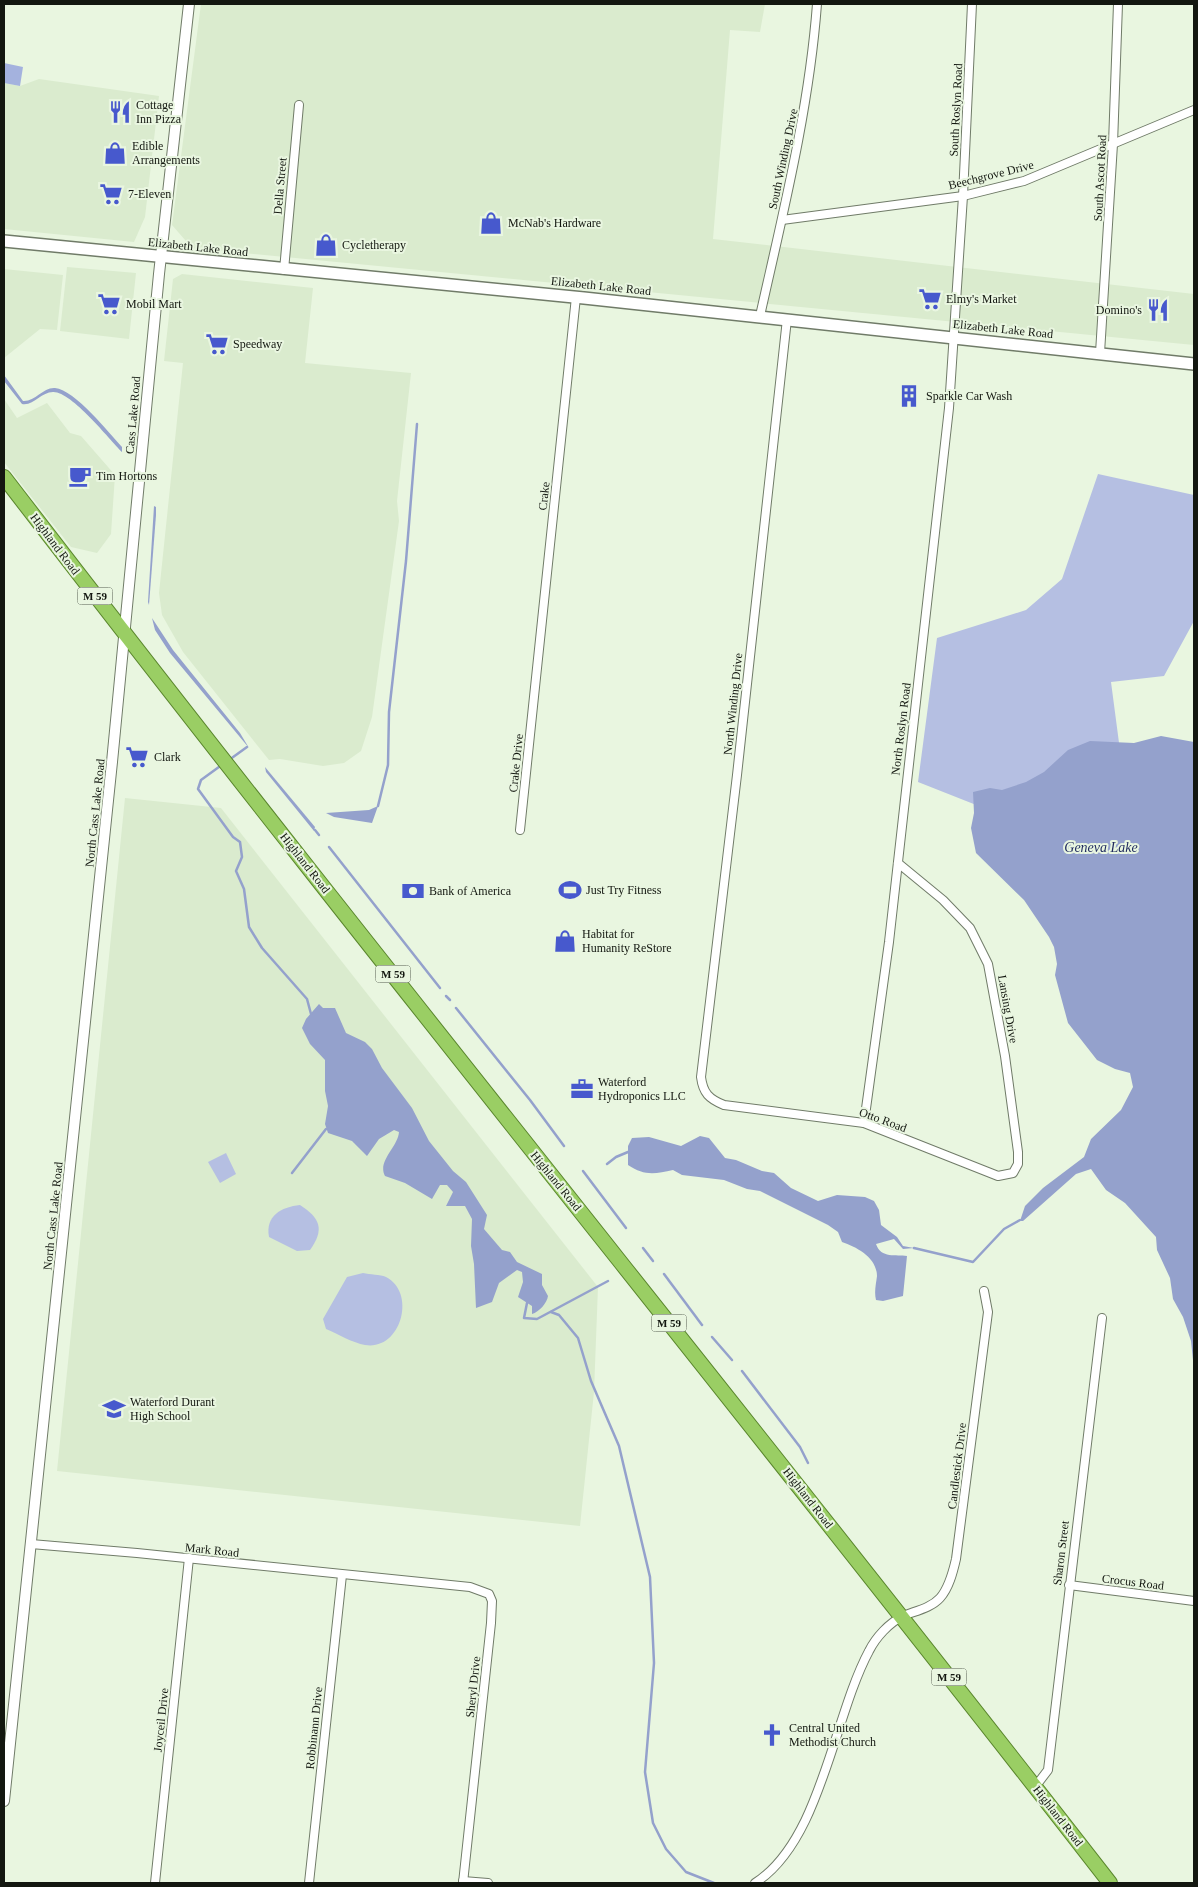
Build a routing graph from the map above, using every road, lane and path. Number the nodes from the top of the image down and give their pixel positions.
1 (189, 4) edge
2 (817, 4) edge
3 (972, 4) edge
4 (1118, 4) edge
5 (300, 105) dead end
6 (1194, 110) edge
7 (1114, 144) junction
8 (963, 196) junction
9 (782, 220) junction
10 (4, 241) edge
11 (160, 258) junction
12 (284, 270) junction
13 (576, 297) junction
14 (760, 316) junction
15 (787, 319) junction
16 (954, 337) junction
17 (1100, 353) junction
18 (1194, 364) edge
19 (4, 477) edge
20 (124, 634) junction
21 (533, 698) joint
22 (520, 830) dead end
23 (898, 864) junction
24 (703, 1091) joint
25 (864, 1123) junction
26 (1018, 1164) joint
27 (984, 1291) dead end
28 (1102, 1318) dead end
29 (32, 1544) junction
30 (189, 1558) junction
31 (342, 1575) junction
32 (389, 1580) joint
33 (1069, 1585) junction
34 (1194, 1600) edge
35 (902, 1617) junction
36 (1035, 1787) junction
37 (4, 1801) edge
38 (463, 1882) edge
39 (155, 1883) edge
40 (309, 1883) edge
41 (488, 1883) edge
42 (755, 1883) edge
43 (1110, 1883) edge

1 - 11 street, Cass Lake Road
2 - 9 street, South Winding Drive
3 - 8 street, South Roslyn Road
4 - 7 street, South Ascot Road
5 - 12 street, Della Street
6 - 7 street, Beechgrove Drive
7 - 8 street, Beechgrove Drive
7 - 17 street, South Ascot Road
8 - 9 street, Beechgrove Drive
8 - 16 street, South Roslyn Road
9 - 14 street, South Winding Drive
10 - 11 main road, Elizabeth Lake Road
11 - 12 main road, Elizabeth Lake Road
11 - 20 street, Cass Lake Road
12 - 13 main road, Elizabeth Lake Road
13 - 14 main road, Elizabeth Lake Road
13 - 21 street, Crake
14 - 15 main road, Elizabeth Lake Road
15 - 16 main road, Elizabeth Lake Road
15 - 24 street, North Winding Drive
16 - 17 main road, Elizabeth Lake Road
16 - 23 street, North Roslyn Road
17 - 18 main road, Elizabeth Lake Road
19 - 20 highway, Highland Road / M 59
20 - 29 street, North Cass Lake Road
20 - 35 highway, Highland Road / M 59
21 - 22 street, Crake Drive
23 - 25 street, North Roslyn Road
23 - 26 street, Lansing Drive
24 - 25 street, Otto Road
25 - 26 street, Otto Road
27 - 35 street, Candlestick Drive
28 - 33 street, Sharon Street
29 - 30 street, Mark Road
29 - 37 street, North Cass Lake Road
30 - 31 street, Mark Road
30 - 39 street, Joyceil Drive
31 - 32 street, Mark Road
31 - 40 street, Robbinann Drive
32 - 38 street, Sheryl Drive
33 - 34 street, Crocus Road
33 - 36 street, Sharon Street
35 - 36 highway, Highland Road / M 59
35 - 42 street, Candlestick Drive
36 - 43 highway, Highland Road / M 59
38 - 41 street

